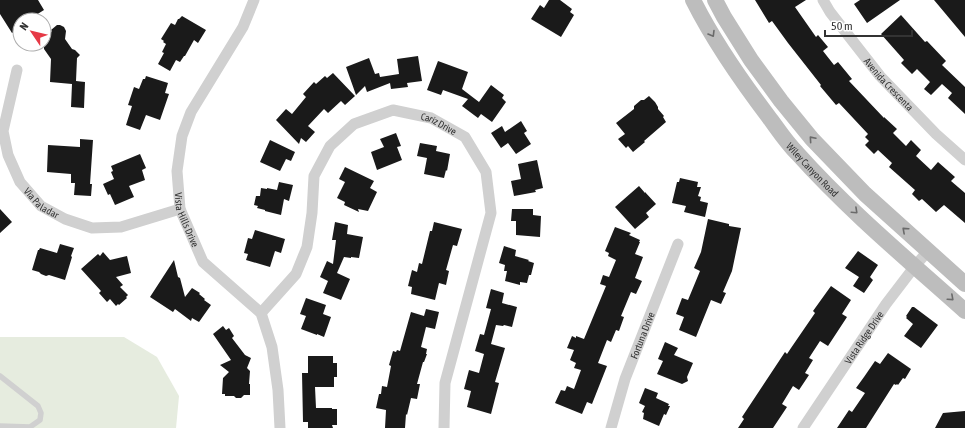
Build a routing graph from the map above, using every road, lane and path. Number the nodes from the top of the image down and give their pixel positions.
1 (254, 0) edge
2 (693, 0) edge
3 (715, 0) edge
4 (823, 0) edge
5 (17, 70) dead end
6 (965, 160) edge
7 (180, 209) junction
8 (678, 244) dead end
9 (928, 251) junction
10 (915, 266) junction
11 (965, 284) edge
12 (965, 311) edge
13 (261, 312) junction
14 (0, 376) edge
15 (0, 426) edge
16 (280, 428) edge
17 (444, 428) edge
18 (611, 428) edge
19 (803, 428) edge

1 - 7 street, Vista Hills Drive
2 -> 10 main road, Wiley Canyon Road
9 -> 3 main road, Wiley Canyon Road
4 - 6 street, Avenida Crescenta
5 - 7 street, Via Paladar
7 - 13 street, Vista Hills Drive
8 - 18 street, Fortuna Drive
9 - 10 street, Vista Ridge Drive
9 - 11 main road, Wiley Canyon Road
10 -> 12 main road, Wiley Canyon Road
10 - 19 street, Vista Ridge Drive
13 - 16 street
13 - 17 street, Cariz Drive
14 - 15 lane

